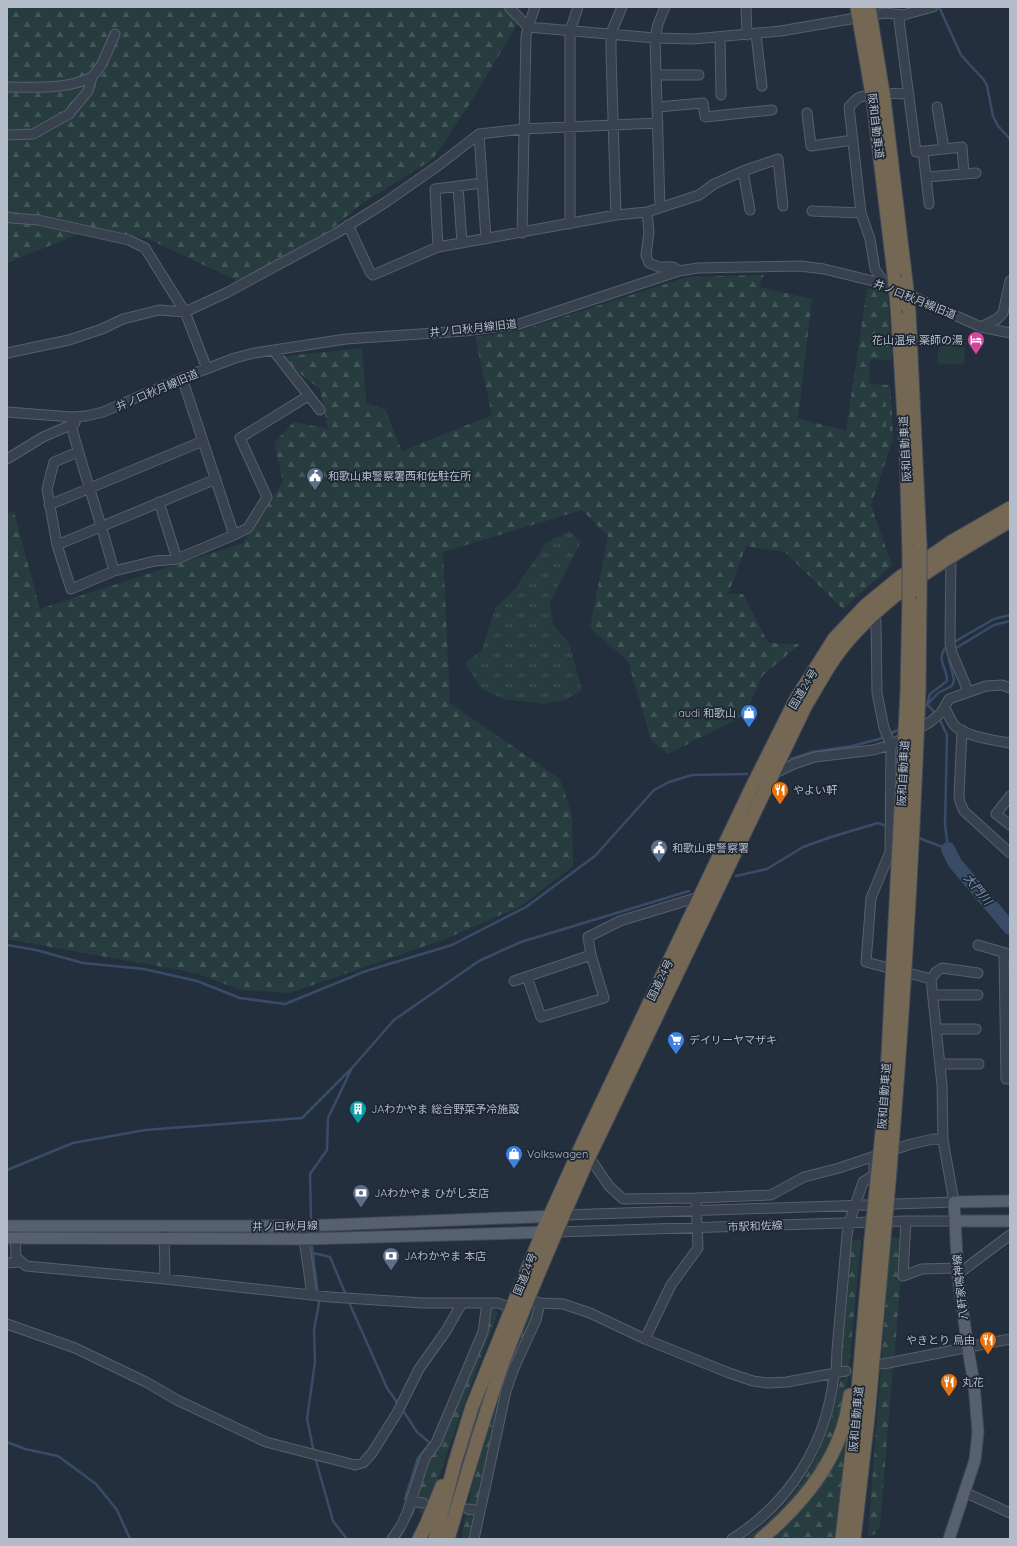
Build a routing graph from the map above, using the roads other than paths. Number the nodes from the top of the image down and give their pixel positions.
1 (509, 7) edge
2 (535, 7) edge
3 (578, 7) edge
4 (622, 7) edge
5 (665, 7) edge
6 (746, 7) edge
7 (857, 7) edge
8 (868, 7) edge
9 (933, 7) edge
10 (903, 15) junction
11 (528, 27) junction
12 (570, 31) junction
13 (612, 33) junction
14 (115, 34) dead end
15 (752, 34) junction
16 (720, 37) junction
17 (655, 38) junction
18 (656, 75) junction
19 (699, 75) dead end
20 (92, 77) junction
21 (762, 86) dead end
22 (7, 87) edge
23 (909, 94) junction
24 (722, 95) dead end
25 (878, 100) junction
26 (657, 107) junction
27 (937, 107) dead end
28 (772, 110) dead end
29 (806, 113) dead end
30 (658, 123) junction
31 (614, 125) junction
32 (569, 127) junction
33 (523, 129) junction
34 (479, 134) junction
35 (7, 135) edge
36 (853, 140) junction
37 (944, 149) junction
38 (923, 152) junction
39 (743, 171) junction
40 (976, 173) dead end
41 (964, 174) junction
42 (926, 177) junction
43 (482, 182) junction
44 (458, 186) junction
45 (929, 204) dead end
46 (783, 206) dead end
47 (660, 208) junction
48 (750, 210) dead end
49 (812, 211) dead end
50 (647, 212) junction
51 (862, 213) junction
52 (616, 215) junction
53 (7, 217) edge
54 (570, 224) junction
55 (348, 226) junction
56 (522, 233) junction
57 (486, 239) junction
58 (462, 243) junction
59 (438, 247) junction
60 (679, 271) junction
61 (1010, 281) edge
62 (885, 284) junction
63 (185, 312) junction
64 (981, 327) junction
65 (1010, 333) edge
66 (273, 350) junction
67 (7, 353) edge
68 (207, 369) junction
69 (182, 378) junction
70 (308, 396) junction
71 (320, 410) dead end
72 (7, 412) edge
73 (86, 416) junction
74 (71, 425) junction
75 (203, 441) junction
76 (78, 452) junction
77 (7, 459) edge
78 (216, 479) junction
79 (90, 488) junction
80 (159, 502) junction
81 (49, 505) junction
82 (1010, 508) edge
83 (1010, 521) edge
84 (102, 525) junction
85 (234, 535) junction
86 (951, 542) junction
87 (57, 544) junction
88 (914, 548) junction
89 (951, 556) junction
90 (177, 559) junction
91 (114, 571) junction
92 (870, 609) junction
93 (1010, 688) edge
94 (913, 691) junction
95 (968, 691) junction
96 (944, 710) junction
97 (962, 730) junction
98 (890, 743) junction
99 (1010, 743) edge
100 (772, 775) junction
101 (755, 780) junction
102 (1010, 796) edge
103 (1010, 825) edge
104 (1010, 853) edge
105 (715, 893) junction
106 (700, 896) junction
107 (978, 945) dead end
108 (1007, 953) edge
109 (591, 955) junction
110 (978, 973) dead end
111 (527, 977) junction
112 (931, 980) junction
113 (514, 981) dead end
114 (933, 995) junction
115 (978, 996) dead end
116 (1007, 997) edge
117 (937, 1029) junction
118 (976, 1030) dead end
119 (1008, 1039) edge
120 (940, 1064) junction
121 (979, 1064) dead end
122 (1010, 1079) edge
123 (943, 1140) junction
124 (875, 1157) junction
125 (588, 1159) junction
126 (696, 1198) junction
127 (1010, 1201) edge
128 (954, 1202) junction
129 (856, 1206) junction
130 (697, 1212) junction
131 (564, 1215) junction
132 (550, 1217) junction
133 (906, 1221) junction
134 (954, 1221) junction
135 (1010, 1221) edge
136 (849, 1223) junction
137 (304, 1226) junction
138 (11, 1227) edge
139 (164, 1227) junction
140 (698, 1228) junction
141 (556, 1232) junction
142 (542, 1233) junction
143 (1010, 1235) edge
144 (11, 1238) edge
145 (164, 1239) junction
146 (304, 1239) junction
147 (878, 1239) junction
148 (20, 1262) junction
149 (7, 1263) edge
150 (958, 1272) junction
151 (165, 1278) junction
152 (312, 1295) junction
153 (534, 1301) junction
154 (462, 1303) junction
155 (487, 1303) junction
156 (512, 1308) junction
157 (7, 1324) edge
158 (645, 1339) junction
159 (1010, 1339) edge
160 (968, 1349) junction
161 (862, 1352) junction
162 (883, 1364) dead end
163 (846, 1372) dead end
164 (835, 1374) junction
165 (455, 1462) junction
166 (964, 1492) junction
167 (411, 1501) junction
168 (423, 1503) dead end
169 (468, 1509) dead end
170 (479, 1511) junction
171 (1010, 1513) edge
172 (854, 1525) junction
173 (449, 1537) edge
174 (392, 1539) edge
175 (419, 1539) edge
176 (435, 1539) edge
177 (474, 1539) edge
178 (732, 1539) edge
179 (761, 1539) edge
180 (842, 1539) edge
181 (854, 1539) edge
182 (862, 1539) edge
183 (949, 1539) edge

1 - 11 street
2 - 11 street
3 - 12 street
4 - 13 street
5 - 17 street
6 - 15 street
7 - 25 highway, 阪和自動車道, bridge
8 - 25 highway, 阪和自動車道, bridge
9 - 10 street
10 - 15 street
10 - 23 street
11 - 12 street
11 - 33 street
12 - 13 street
12 - 32 street
13 - 17 street
13 - 31 street
14 - 20 street
15 - 16 street
15 - 21 street
16 - 17 street
16 - 24 street
17 - 18 street
18 - 19 street
18 - 26 street
20 - 22 street
20 - 35 street
23 - 36 street
23 - 38 street
25 - 88 highway, 阪和自動車道, bridge
25 - 88 highway, 阪和自動車道, bridge
26 - 28 street
26 - 30 street
27 - 37 street
29 - 36 street
30 - 31 street
30 - 47 street
31 - 32 street
31 - 52 street
32 - 33 street
32 - 54 street
33 - 34 street
33 - 56 street
34 - 43 street
34 - 55 street
36 - 51 street
37 - 38 street
37 - 41 street
38 - 42 street
39 - 46 street
39 - 47 street
39 - 48 street
40 - 41 street
41 - 42 street
42 - 45 street
43 - 44 street
43 - 57 street
44 - 58 street
44 - 59 street
47 - 50 street
49 - 51 street
50 - 52 street
50 - 60 street
51 - 62 street
52 - 54 street
53 - 63 street
54 - 56 street
55 - 59 street
55 - 63 street
56 - 57 street
57 - 58 street
58 - 59 street
60 - 62 street, 井ノ口秋月線旧道
60 - 66 street, 井ノ口秋月線旧道
61 - 64 street
62 - 64 street, 井ノ口秋月線旧道
63 - 67 street
63 - 68 street
64 - 65 street, 井ノ口秋月線旧道
66 - 68 street, 井ノ口秋月線旧道
66 - 70 street
68 - 69 street, 井ノ口秋月線旧道
69 - 73 street, 井ノ口秋月線旧道
69 - 75 street
70 - 71 street
70 - 85 street
72 - 73 street, 井ノ口秋月線旧道
73 - 74 street
74 - 76 street
74 - 77 street
75 - 78 street
75 - 79 street
76 - 79 street
76 - 81 street
78 - 80 street
78 - 85 street
79 - 81 street
79 - 84 street
80 - 84 street
80 - 90 street
81 - 87 street
82 - 86 highway, 国道24号
83 - 89 highway, 国道24号
84 - 87 street
84 - 91 street
85 - 90 street
86 - 89 street
86 - 92 highway, 国道24号
87 - 91 street
88 - 94 highway, 阪和自動車道, bridge
88 - 94 highway, 阪和自動車道, bridge
89 - 92 highway, 国道24号
89 - 95 street
90 - 91 street
92 - 98 street
92 - 100 highway, 国道24号
92 - 101 highway, 国道24号
93 - 95 street
94 - 147 highway, 阪和自動車道, bridge
95 - 96 street
96 - 97 street
96 - 98 street
97 - 99 street
97 - 104 street
98 - 100 street
98 - 112 street
100 - 101 street
100 - 105 highway, 国道24号
101 - 106 highway, 国道24号
102 - 103 street
105 - 106 street
105 - 125 highway, 国道24号
106 - 109 street
106 - 132 highway, 国道24号
107 - 108 street
108 - 116 street
109 - 111 street
109 - 111 street
110 - 112 street
111 - 113 street
112 - 114 street
114 - 115 street
114 - 117 street
116 - 119 street
117 - 118 street
117 - 120 street
119 - 122 street
120 - 121 street
120 - 123 street
123 - 124 street
123 - 128 street
124 - 126 street
124 - 129 street
125 - 126 street
125 - 131 highway, 国道24号
126 - 130 street
127 - 128 main road
128 - 129 street, 市駅和佐線
128 - 134 main road, 八軒家鳴神線
129 - 130 street, 市駅和佐線
129 - 136 street
130 - 131 street, 市駅和佐線
130 - 140 street
131 - 132 main road, 井ノ口秋月線
131 - 141 highway, 国道24号
132 - 137 main road, 井ノ口秋月線
132 - 142 highway, 国道24号
133 - 134 street, 市駅和佐線
133 - 136 street, 市駅和佐線
133 - 150 street
134 - 135 main road
134 - 150 main road, 八軒家鳴神線
136 - 140 street, 市駅和佐線
136 - 164 street
137 - 139 main road, 井ノ口秋月線
137 - 146 street
138 - 139 main road, 井ノ口秋月線
138 - 144 street
139 - 145 street
140 - 141 street, 市駅和佐線
140 - 158 street
141 - 142 main road, 井ノ口秋月線
141 - 153 highway, 国道24号
142 - 146 main road, 井ノ口秋月線
142 - 156 highway, 国道24号
143 - 150 street
144 - 145 main road, 井ノ口秋月線
144 - 148 street
145 - 146 main road, 井ノ口秋月線
145 - 151 street
146 - 152 street
147 - 161 highway, 阪和自動車道
147 - 172 highway, 阪和自動車道
148 - 149 street
148 - 151 street
150 - 160 main road, 八軒家鳴神線
151 - 152 street
152 - 154 street
153 - 158 street
153 - 170 street
153 - 173 highway, 国道24号
154 - 155 street
154 - 157 street
155 - 156 street
155 - 167 street
156 - 165 highway, 国道24号
158 - 164 street
159 - 160 street
160 - 162 street
160 - 166 main road, 八軒家鳴神線
161 - 172 highway, 阪和自動車道
161 - 179 highway
163 - 164 street
164 - 178 street
165 - 175 highway
165 - 176 highway, 国道24号
166 - 171 street
166 - 183 main road, 八軒家鳴神線
167 - 168 street
167 - 174 street
169 - 170 street
170 - 177 street
172 - 180 highway, 阪和自動車道
172 - 181 highway, 阪和自動車道
172 - 182 highway

